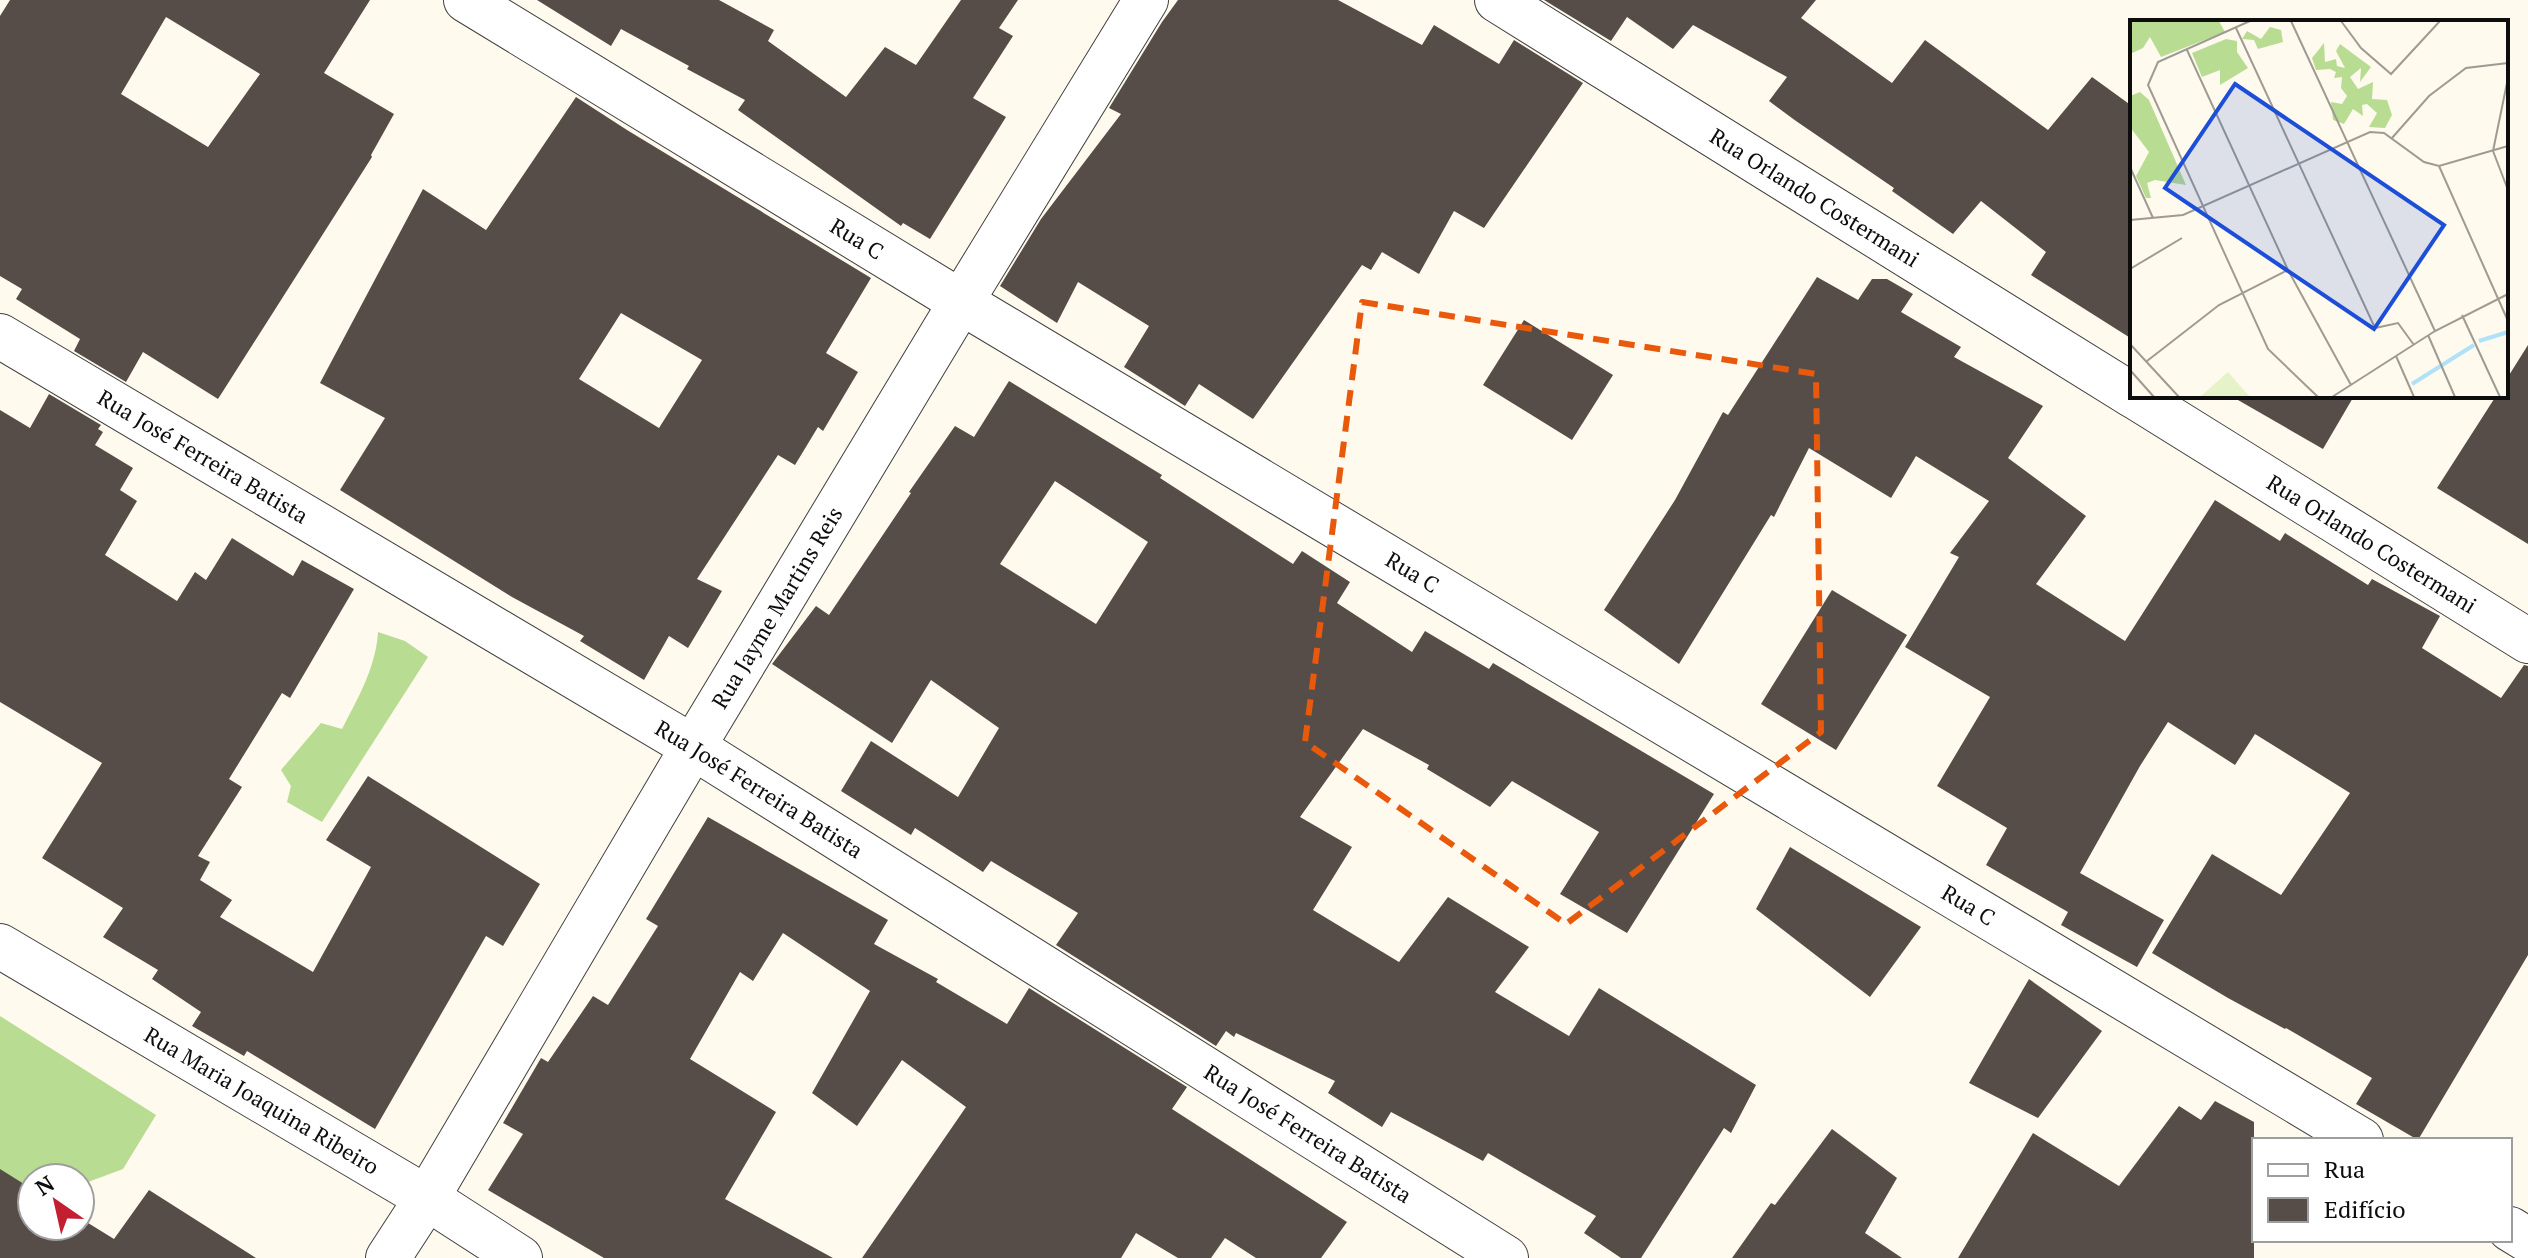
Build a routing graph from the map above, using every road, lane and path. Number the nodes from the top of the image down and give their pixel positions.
1 (466, 0) edge
2 (1146, 0) edge
3 (1497, 0) edge
4 (961, 302) junction
5 (0, 336) edge
6 (2130, 394) edge
7 (2136, 398) edge
8 (2528, 641) edge
9 (693, 747) junction
10 (0, 946) edge
11 (2358, 1138) edge
12 (427, 1198) junction
13 (1490, 1254) edge
14 (388, 1258) edge
15 (520, 1258) edge

1 - 4 street, Rua C
2 - 4 street, Rua Jayme Martins Reis
3 - 6 street, Rua Orlando Costermani
4 - 9 street, Rua Jayme Martins Reis
4 - 11 street, Rua C
5 - 9 street, Rua José Ferreira Batista
7 - 8 street, Rua Orlando Costermani
9 - 12 street, Rua Jayme Martins Reis
9 - 13 street, Rua José Ferreira Batista
10 - 12 street, Rua Maria Joaquina Ribeiro
12 - 14 street, Rua Jayme Martins Reis
12 - 15 street, Rua Maria Joaquina Ribeiro

